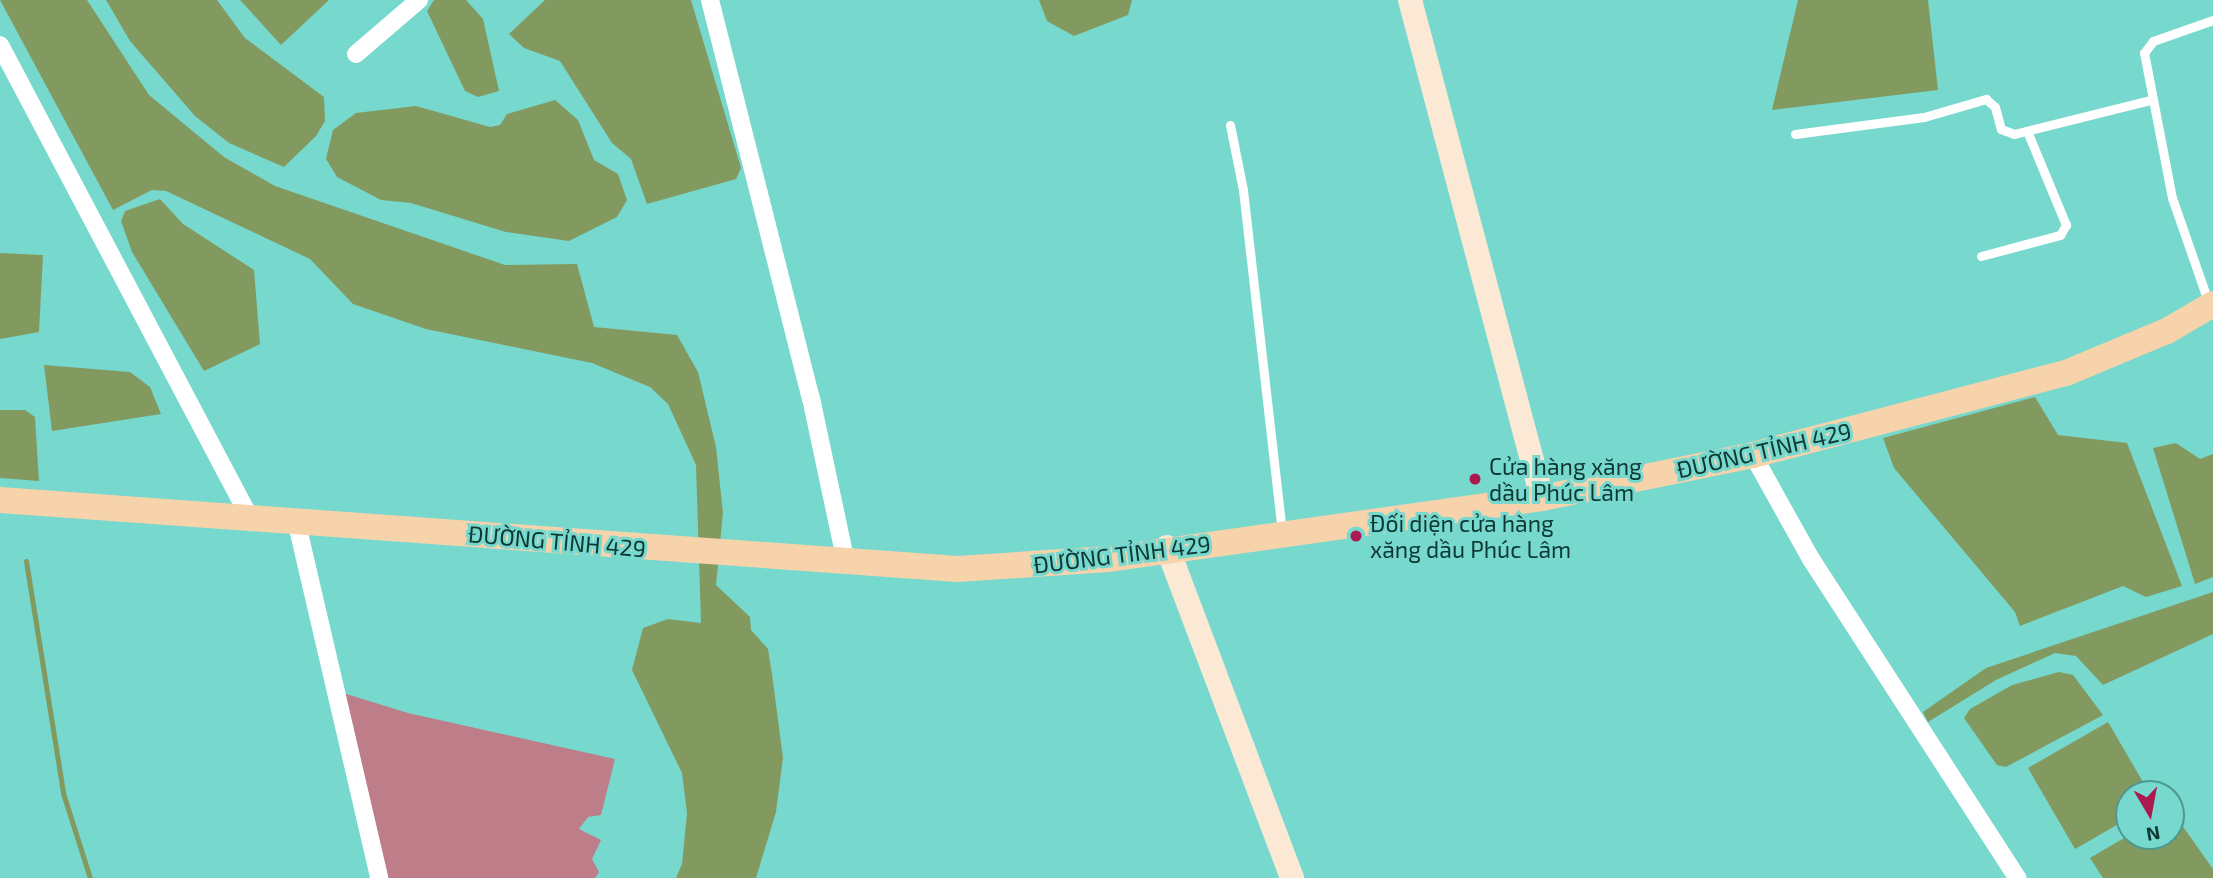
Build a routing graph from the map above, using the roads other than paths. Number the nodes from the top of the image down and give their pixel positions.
1 (419, 0) edge
2 (710, 0) edge
3 (1410, 0) edge
4 (2213, 20) edge
5 (0, 46) edge
6 (356, 54) dead end
7 (2150, 100) junction
8 (1230, 125) dead end
9 (2027, 131) junction
10 (1795, 134) dead end
11 (1981, 256) dead end
12 (2211, 305) edge
13 (1754, 455) junction
14 (1542, 498) junction
15 (0, 500) edge
16 (249, 516) junction
17 (296, 520) junction
18 (1282, 535) junction
19 (1167, 547) junction
20 (845, 558) junction
21 (379, 878) edge
22 (1292, 878) edge
23 (2017, 878) edge

1 - 6 street
2 - 20 street
3 - 14 street
4 - 7 lane
5 - 16 street
7 - 9 lane
7 - 12 lane
8 - 18 lane
9 - 10 lane
9 - 11 lane
12 - 13 main road, ĐƯỜNG TỈNH 429
13 - 14 main road, ĐƯỜNG TỈNH 429
13 - 23 street
14 - 18 main road, ĐƯỜNG TỈNH 429
15 - 16 main road, ĐƯỜNG TỈNH 429
16 - 17 main road, ĐƯỜNG TỈNH 429
17 - 20 main road, ĐƯỜNG TỈNH 429
17 - 21 street
18 - 19 main road, ĐƯỜNG TỈNH 429
19 - 20 main road, ĐƯỜNG TỈNH 429
19 - 22 street

